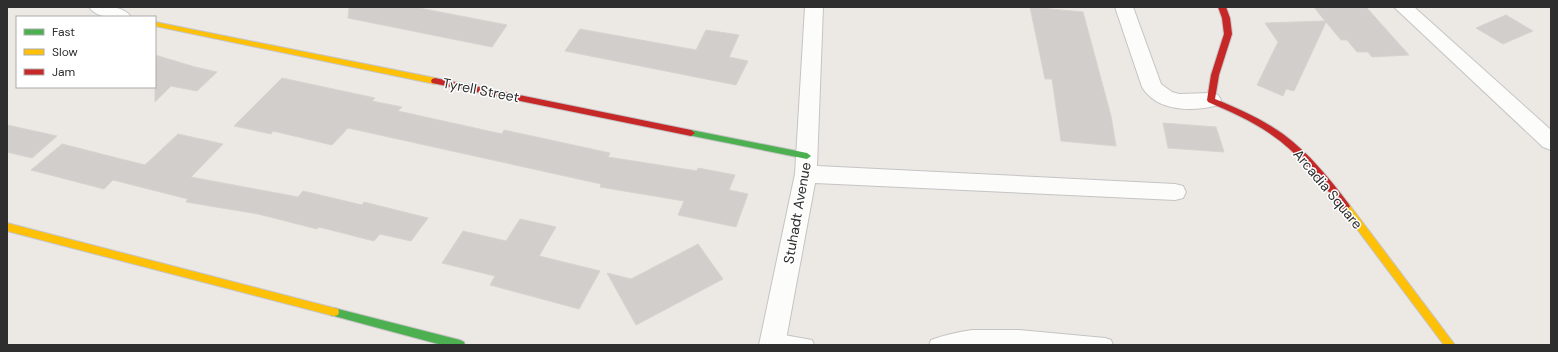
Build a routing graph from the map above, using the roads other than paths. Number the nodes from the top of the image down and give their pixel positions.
1 (98, 7) edge
2 (814, 7) edge
3 (1124, 7) edge
4 (1222, 7) edge
5 (1403, 7) edge
6 (1421, 14) edge
7 (120, 16) edge
8 (156, 24) edge
9 (1211, 100) junction
10 (1551, 142) edge
11 (806, 165) junction
12 (1175, 192) dead end
13 (7, 227) edge
14 (772, 343) edge
15 (460, 345) edge
16 (806, 345) edge
17 (937, 345) edge
18 (1105, 345) edge
19 (1450, 345) edge

1 - 7 street
2 - 11 street, Stuhadt Avenue
3 - 9 street
4 - 9 street
5 - 6 street
6 - 10 street
8 - 11 street, Tyrell Street
9 - 19 street, Arcadia Square
11 - 12 street
11 - 14 street, Stuhadt Avenue
13 - 15 street
14 - 16 lane
17 - 18 lane

